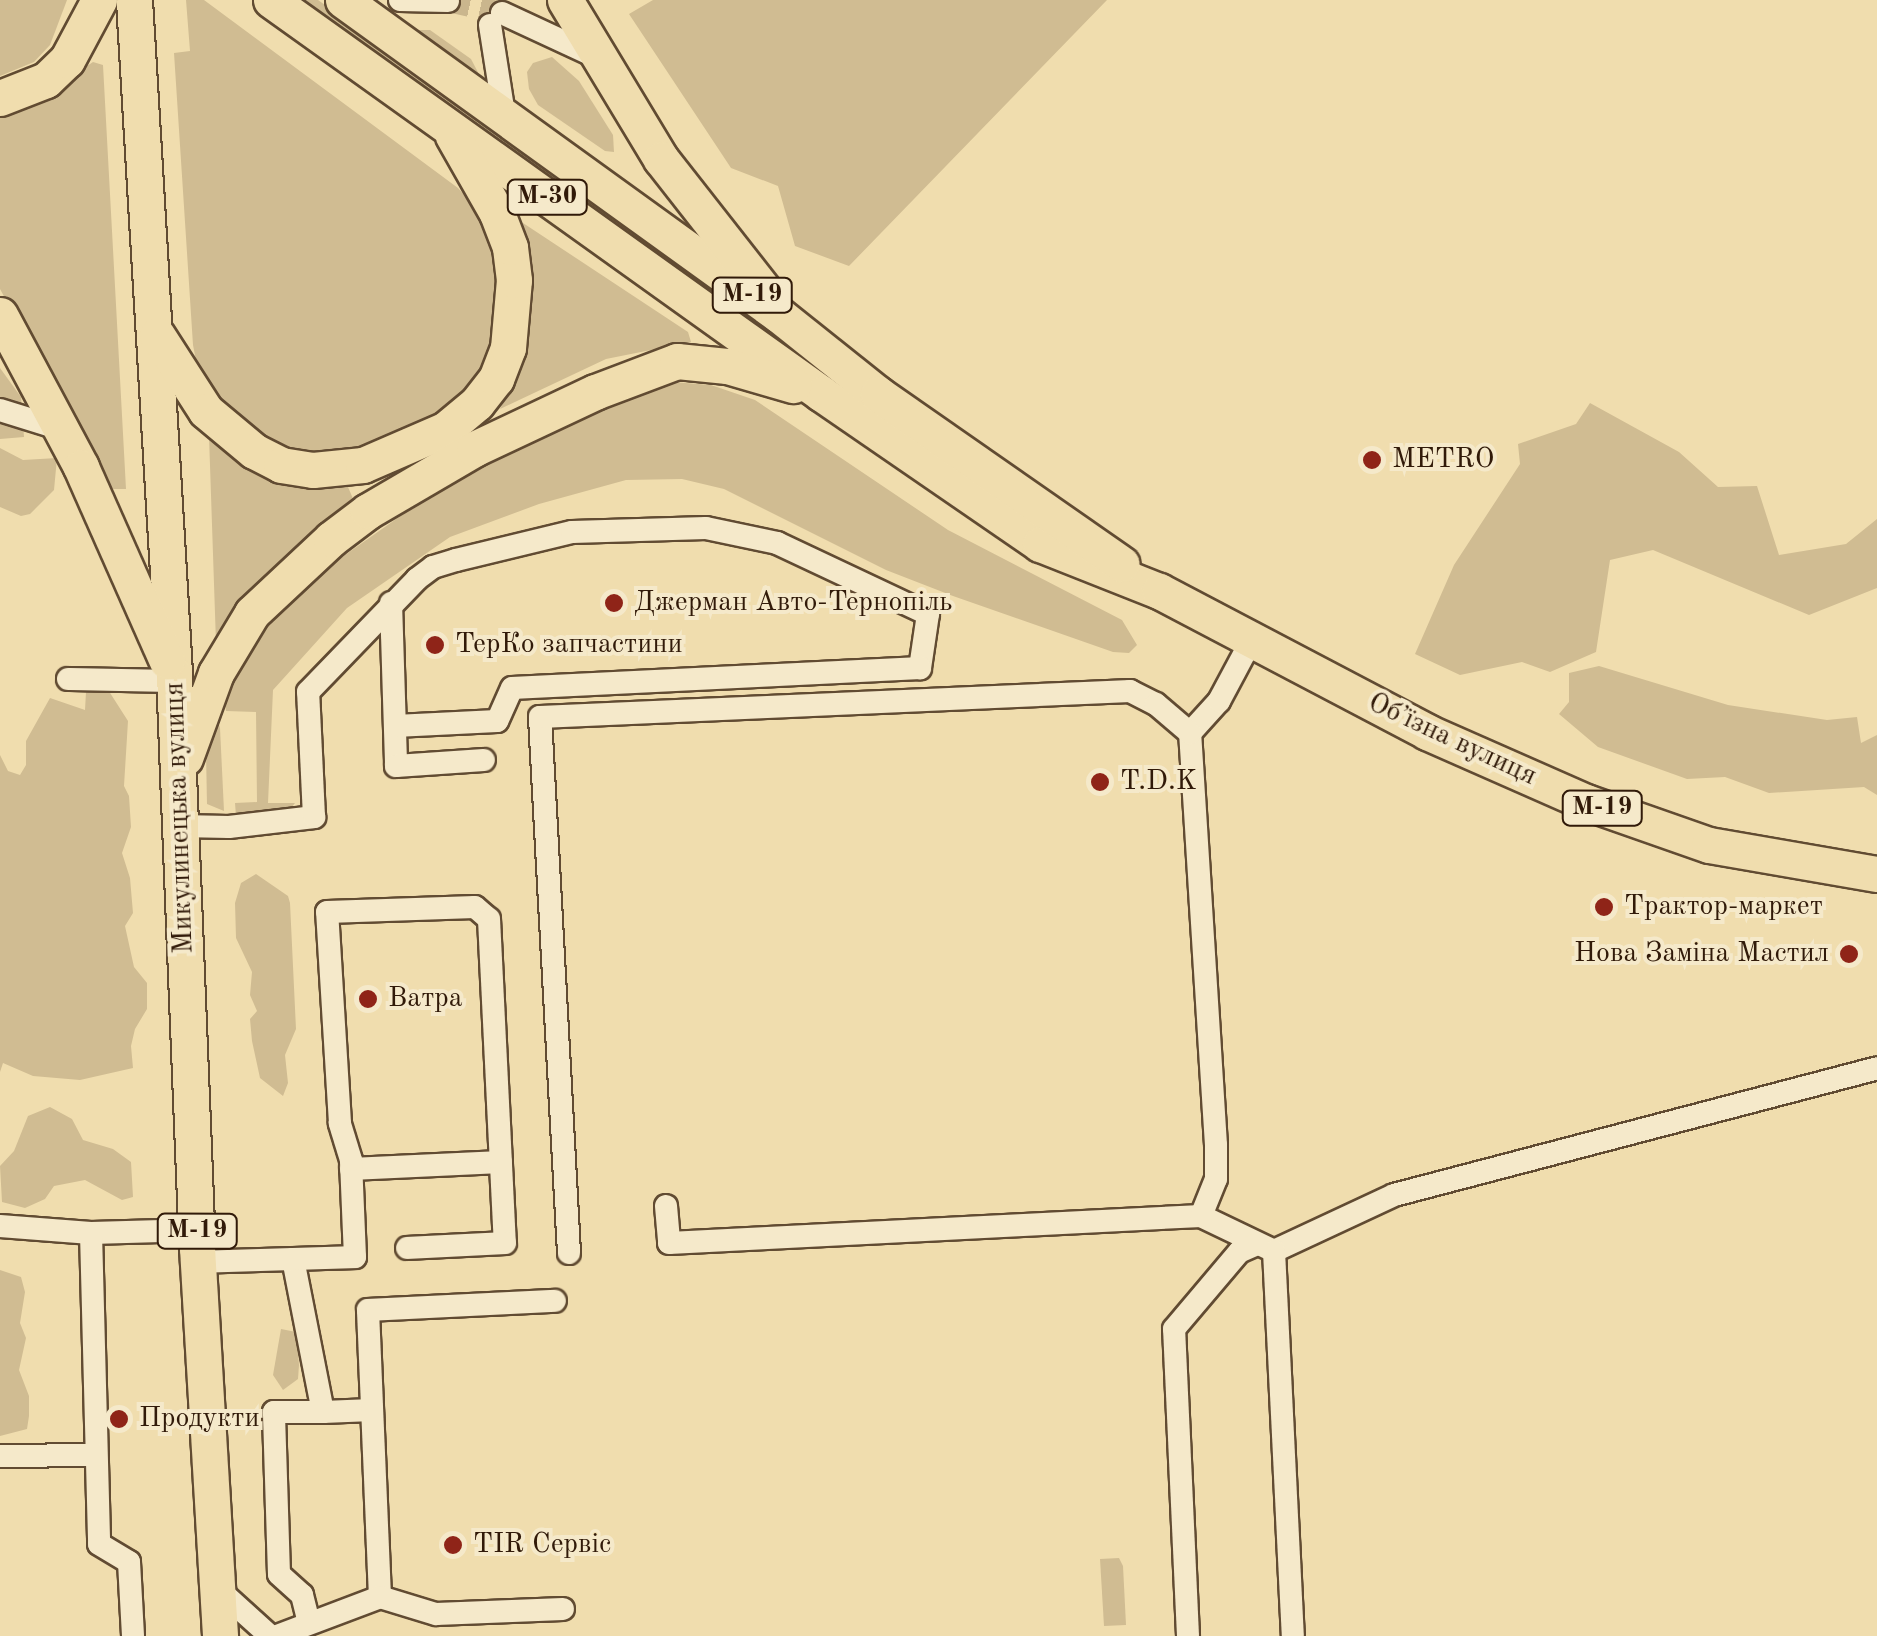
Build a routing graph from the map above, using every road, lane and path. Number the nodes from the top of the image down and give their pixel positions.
1 (100, 0) edge
2 (134, 0) edge
3 (271, 0) edge
4 (344, 0) edge
5 (372, 0) edge
6 (400, 0) edge
7 (448, 0) edge
8 (565, 0) edge
9 (600, 59) junction
10 (0, 98) edge
11 (504, 114) junction
12 (447, 126) junction
13 (0, 316) edge
14 (790, 325) junction
15 (154, 329) junction
16 (822, 394) junction
17 (0, 410) edge
18 (61, 429) junction
19 (1159, 592) junction
20 (391, 604) junction
21 (1251, 641) junction
22 (174, 677) junction
23 (68, 678) dead end
24 (395, 726) junction
25 (1190, 734) junction
26 (484, 760) dead end
27 (178, 780) junction
28 (180, 826) junction
29 (1877, 874) edge
30 (1877, 1068) edge
31 (501, 1162) junction
32 (351, 1169) junction
33 (666, 1206) dead end
34 (1200, 1216) junction
35 (0, 1226) edge
36 (91, 1233) junction
37 (198, 1246) junction
38 (407, 1248) dead end
39 (1266, 1248) junction
40 (568, 1253) dead end
41 (293, 1259) junction
42 (555, 1301) dead end
43 (372, 1410) junction
44 (323, 1412) junction
45 (96, 1454) junction
46 (0, 1456) edge
47 (218, 1589) junction
48 (380, 1597) junction
49 (563, 1609) dead end
50 (308, 1623) junction
51 (133, 1636) edge
52 (220, 1636) edge
53 (274, 1636) edge
54 (1188, 1636) edge
55 (1293, 1636) edge

1 - 10 highway
2 - 15 highway, Микулинецька вулиця / М-19
3 - 12 highway, М-30
4 - 5 lane
4 - 11 highway, М-19
6 - 7 lane
8 - 9 highway
9 - 11 lane
9 - 14 highway
11 - 14 highway, М-19
12 - 15 highway
12 - 16 highway, М-30
13 - 18 highway
14 - 19 highway, М-19
15 - 22 highway, Микулинецька вулиця / М-19
16 - 19 highway, М-19
16 - 27 highway, М-19
17 - 18 lane
18 - 22 highway
19 - 21 highway, Обʼїзна вулиця / М-19
20 - 24 lane
20 - 24 lane
20 - 28 lane
21 - 25 lane
21 - 29 highway, Обʼїзна вулиця / М-19
22 - 23 lane
22 - 27 highway, Микулинецька вулиця / М-19
24 - 26 lane
25 - 34 lane
25 - 40 lane
27 - 28 highway, Микулинецька вулиця / М-19
28 - 37 highway, Микулинецька вулиця / М-19
30 - 39 lane
31 - 32 lane
31 - 32 lane
31 - 38 lane
32 - 41 lane
33 - 34 lane
34 - 39 lane
35 - 36 lane
36 - 37 lane
36 - 45 lane
37 - 41 lane
37 - 47 highway, Микулинецька вулиця / М-19
39 - 54 lane
39 - 55 lane
41 - 44 lane
42 - 43 lane
43 - 44 lane
43 - 48 lane
44 - 50 lane
45 - 46 lane
45 - 51 lane
47 - 52 highway, Микулинецька вулиця / М-19
47 - 53 lane
48 - 49 lane
48 - 50 lane
50 - 53 lane

